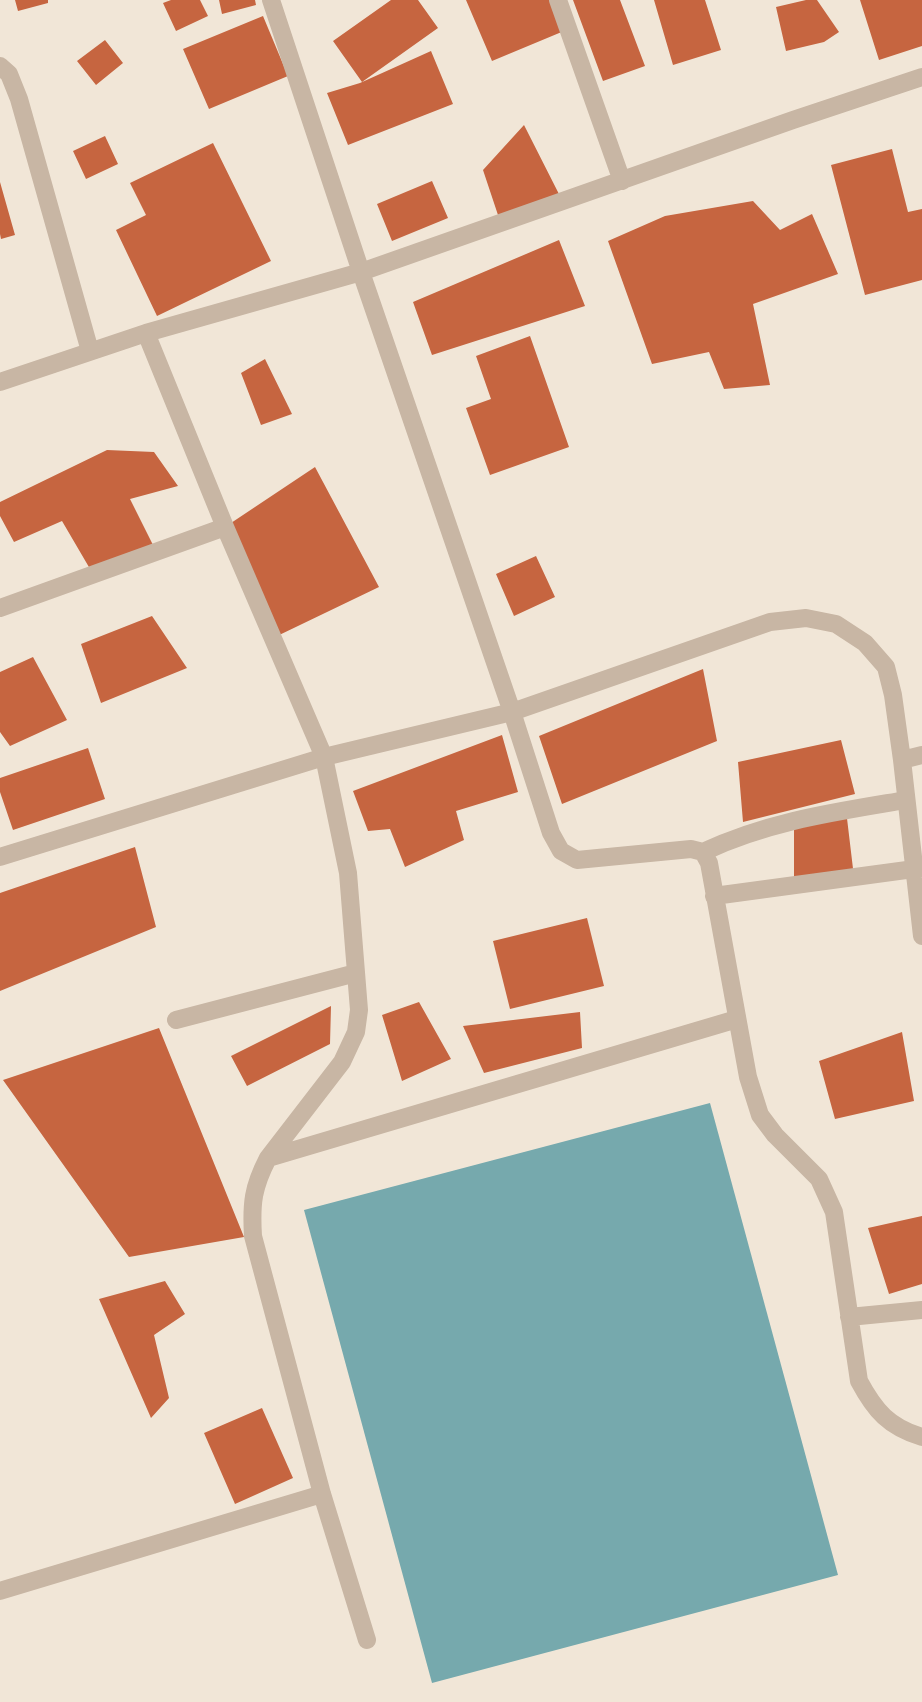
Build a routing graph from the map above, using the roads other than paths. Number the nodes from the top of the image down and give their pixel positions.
1 (271, 0) edge
2 (558, 0) edge
3 (0, 66) edge
4 (921, 81) edge
5 (622, 181) junction
6 (361, 272) junction
7 (146, 333) junction
8 (90, 351) junction
9 (0, 382) edge
10 (225, 527) junction
11 (0, 608) edge
12 (513, 712) junction
13 (922, 755) edge
14 (324, 757) junction
15 (902, 760) junction
16 (906, 800) junction
17 (703, 852) junction
18 (0, 857) edge
19 (917, 869) edge
20 (714, 896) junction
21 (922, 936) edge
22 (356, 973) junction
23 (737, 1019) junction
24 (176, 1020) dead end
25 (268, 1158) junction
26 (922, 1310) edge
27 (849, 1317) junction
28 (922, 1437) edge
29 (322, 1494) junction
30 (0, 1591) edge
31 (367, 1640) dead end

1 - 6 street
2 - 5 street
3 - 8 street
4 - 5 street
5 - 6 street
6 - 7 street
6 - 12 street
7 - 8 street
7 - 10 street
8 - 9 street
10 - 11 street
10 - 14 street
12 - 14 street
12 - 15 street
12 - 17 street
13 - 15 street
14 - 18 street
14 - 22 street
15 - 16 street
16 - 17 street
16 - 19 street
17 - 20 street
19 - 20 street
19 - 21 street
20 - 23 street
22 - 24 street
22 - 25 street
23 - 25 street
23 - 27 street
25 - 29 street
26 - 27 street
27 - 28 street
29 - 30 street
29 - 31 street

